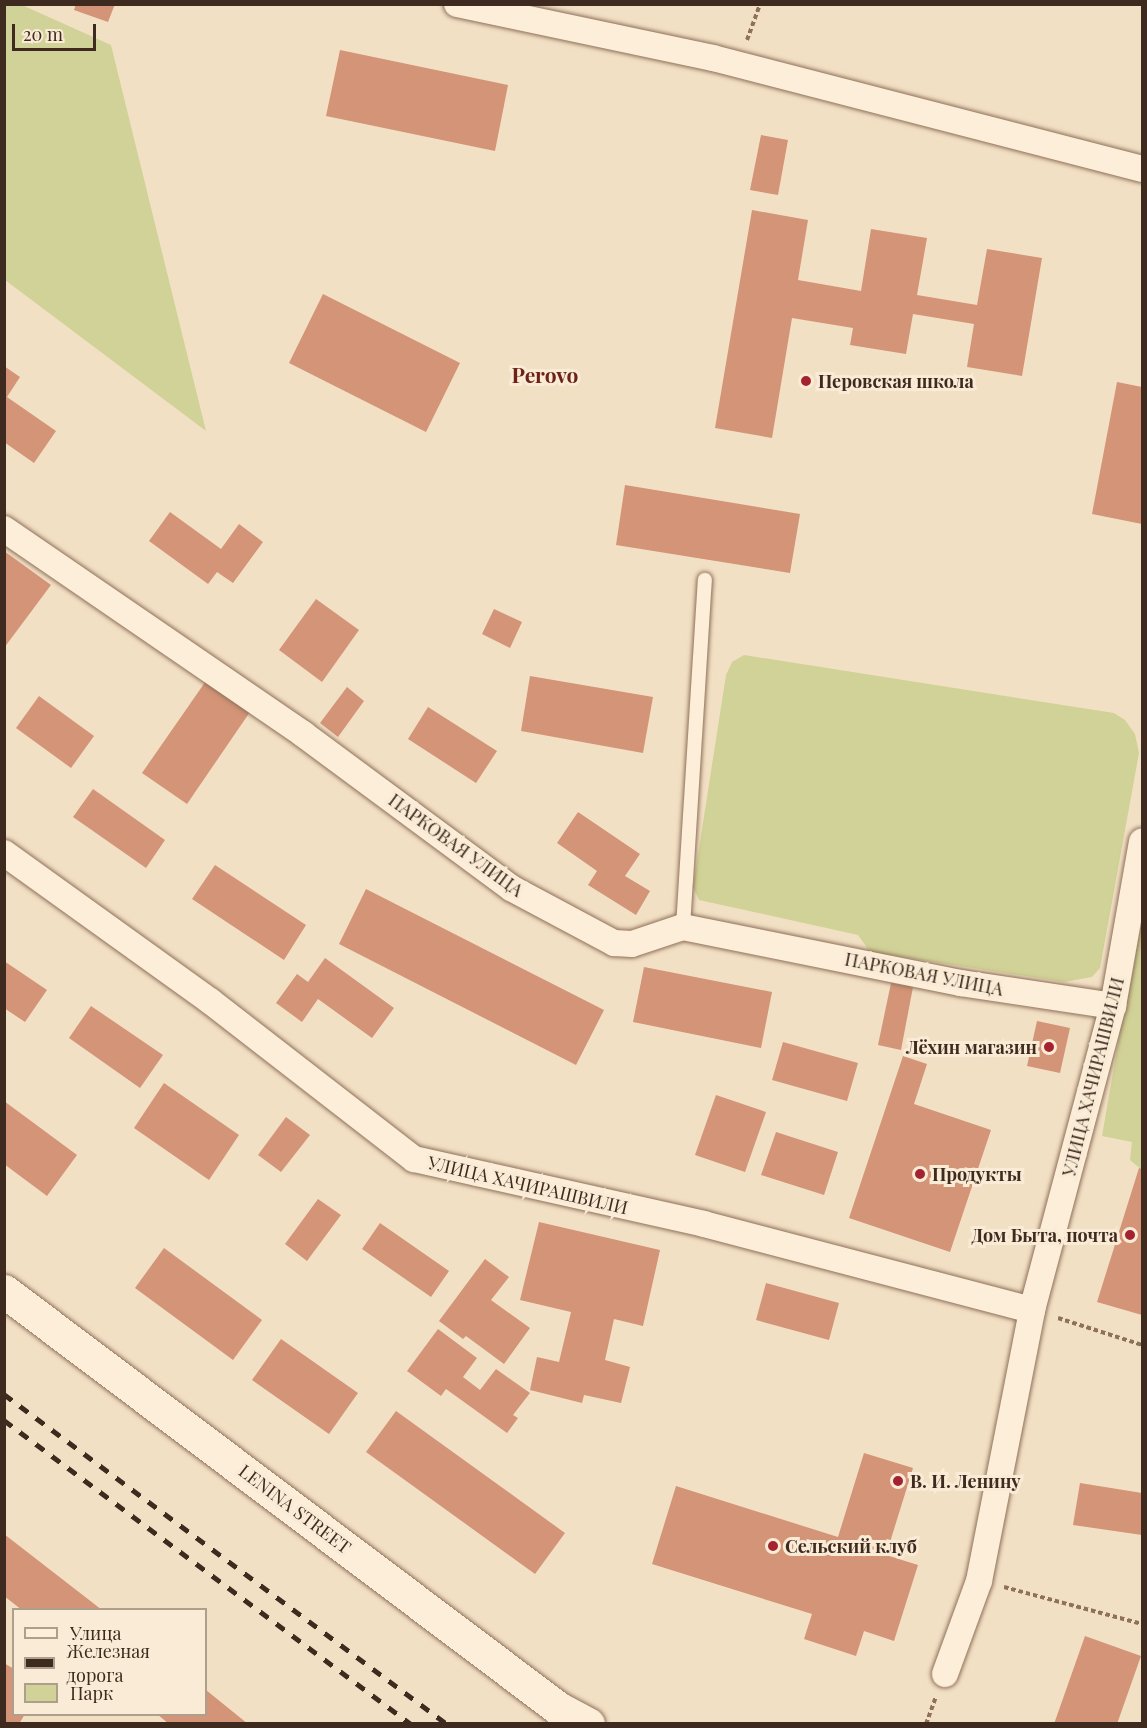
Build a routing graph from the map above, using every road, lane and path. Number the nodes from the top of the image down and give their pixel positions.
1 (457, 4) edge
2 (760, 4) edge
3 (738, 64) junction
4 (1143, 169) edge
5 (4, 529) edge
6 (705, 580) dead end
7 (1143, 842) edge
8 (4, 853) edge
9 (683, 927) junction
10 (1113, 1006) junction
11 (4, 1291) edge
12 (1032, 1310) junction
13 (1143, 1345) edge
14 (979, 1581) junction
15 (1142, 1624) edge
16 (945, 1674) dead end
17 (588, 1724) edge

1 - 3 street
2 - 3 path
3 - 4 street
5 - 9 street, ПАРКОВАЯ УЛИЦА
6 - 9 lane
7 - 10 street, УЛИЦА ХАЧИРАШВИЛИ
8 - 12 street, УЛИЦА ХАЧИРАШВИЛИ
9 - 10 street, ПАРКОВАЯ УЛИЦА
10 - 12 street, УЛИЦА ХАЧИРАШВИЛИ
11 - 17 street, LENINA STREET
12 - 13 path
12 - 14 street, УЛИЦА ХАЧИРАШВИЛИ
14 - 15 path
14 - 16 street, УЛИЦА ХАЧИРАШВИЛИ

